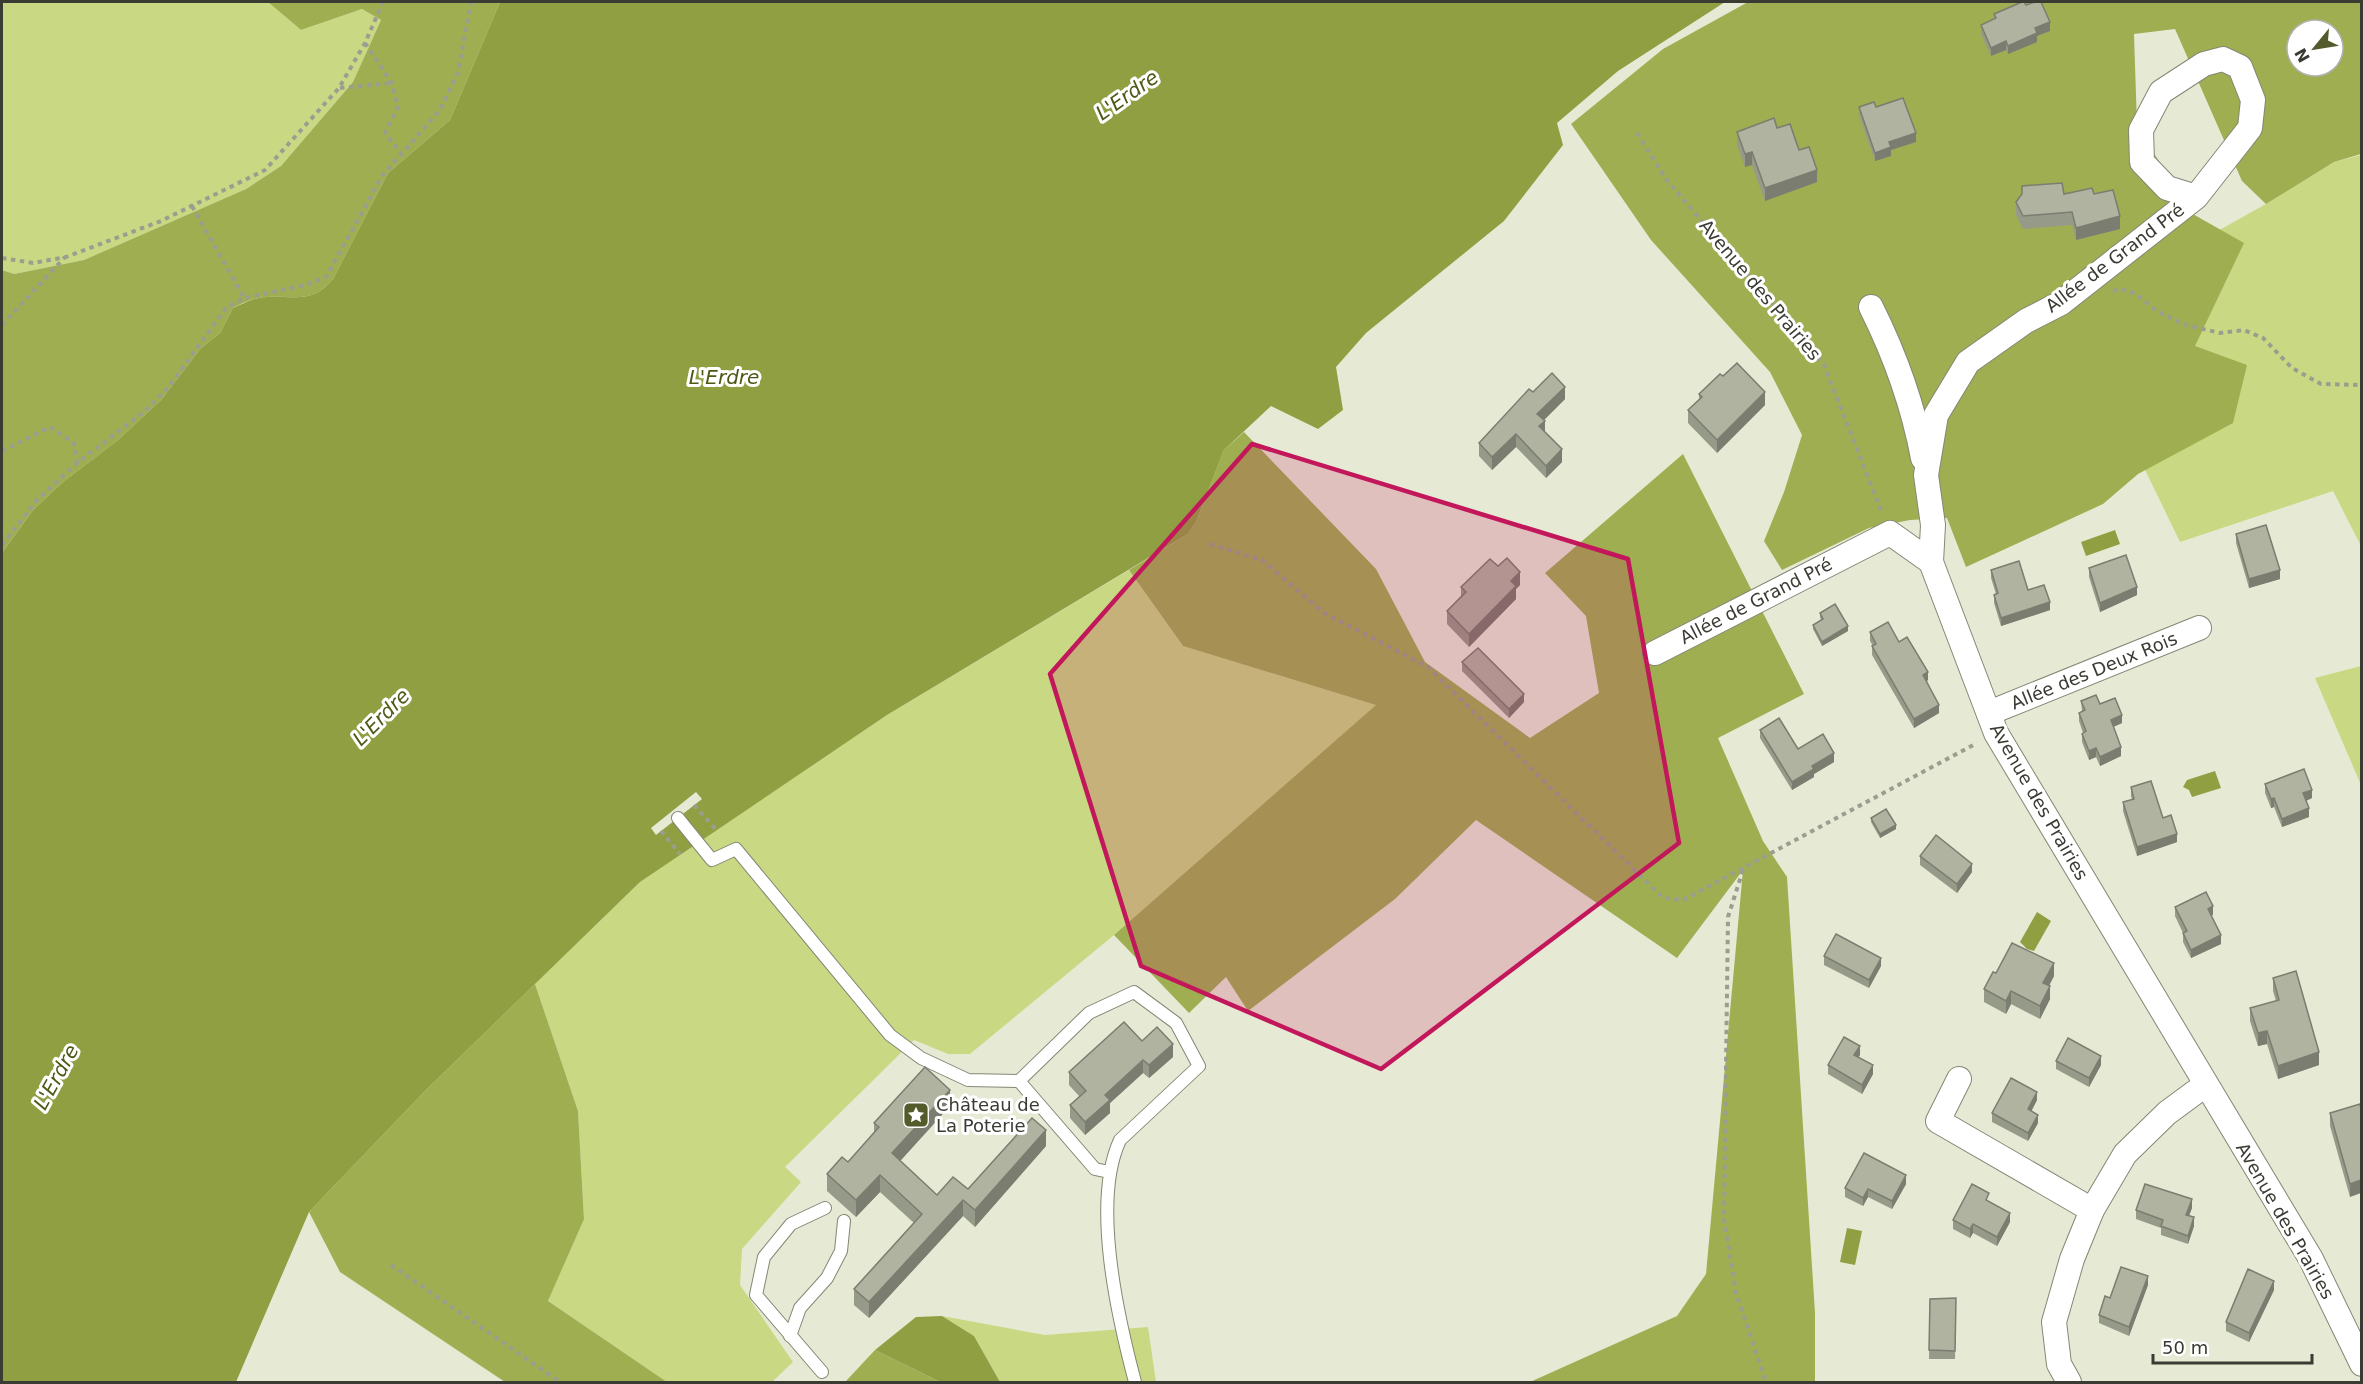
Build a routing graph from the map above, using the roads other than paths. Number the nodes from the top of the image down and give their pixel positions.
1 (2196, 196) junction
2 (1871, 307) dead end
3 (1926, 475) junction
4 (1931, 562) junction
5 (2199, 628) dead end
6 (1655, 653) dead end
7 (1993, 723) junction
8 (678, 818) dead end
9 (1959, 1079) dead end
10 (1019, 1081) junction
11 (2205, 1085) junction
12 (1110, 1172) junction
13 (825, 1208) dead end
14 (2092, 1210) junction
15 (844, 1221) dead end
16 (790, 1336) junction
17 (2361, 1364) edge
18 (822, 1372) dead end
19 (1135, 1383) edge
20 (2069, 1383) edge

1 - 1 street, Allée de Grand Pré
1 - 3 street, Allée de Grand Pré
2 - 3 street
3 - 4 street, Allée de Grand Pré
4 - 6 street, Allée de Grand Pré
4 - 7 street, Avenue des Prairies
5 - 7 street, Allée des Deux Rois
7 - 11 street, Avenue des Prairies
8 - 10 lane
9 - 14 street
10 - 12 lane
10 - 12 lane
11 - 14 street
11 - 17 street, Avenue des Prairies
12 - 19 lane
13 - 16 lane
14 - 20 street
15 - 16 lane
16 - 18 lane

